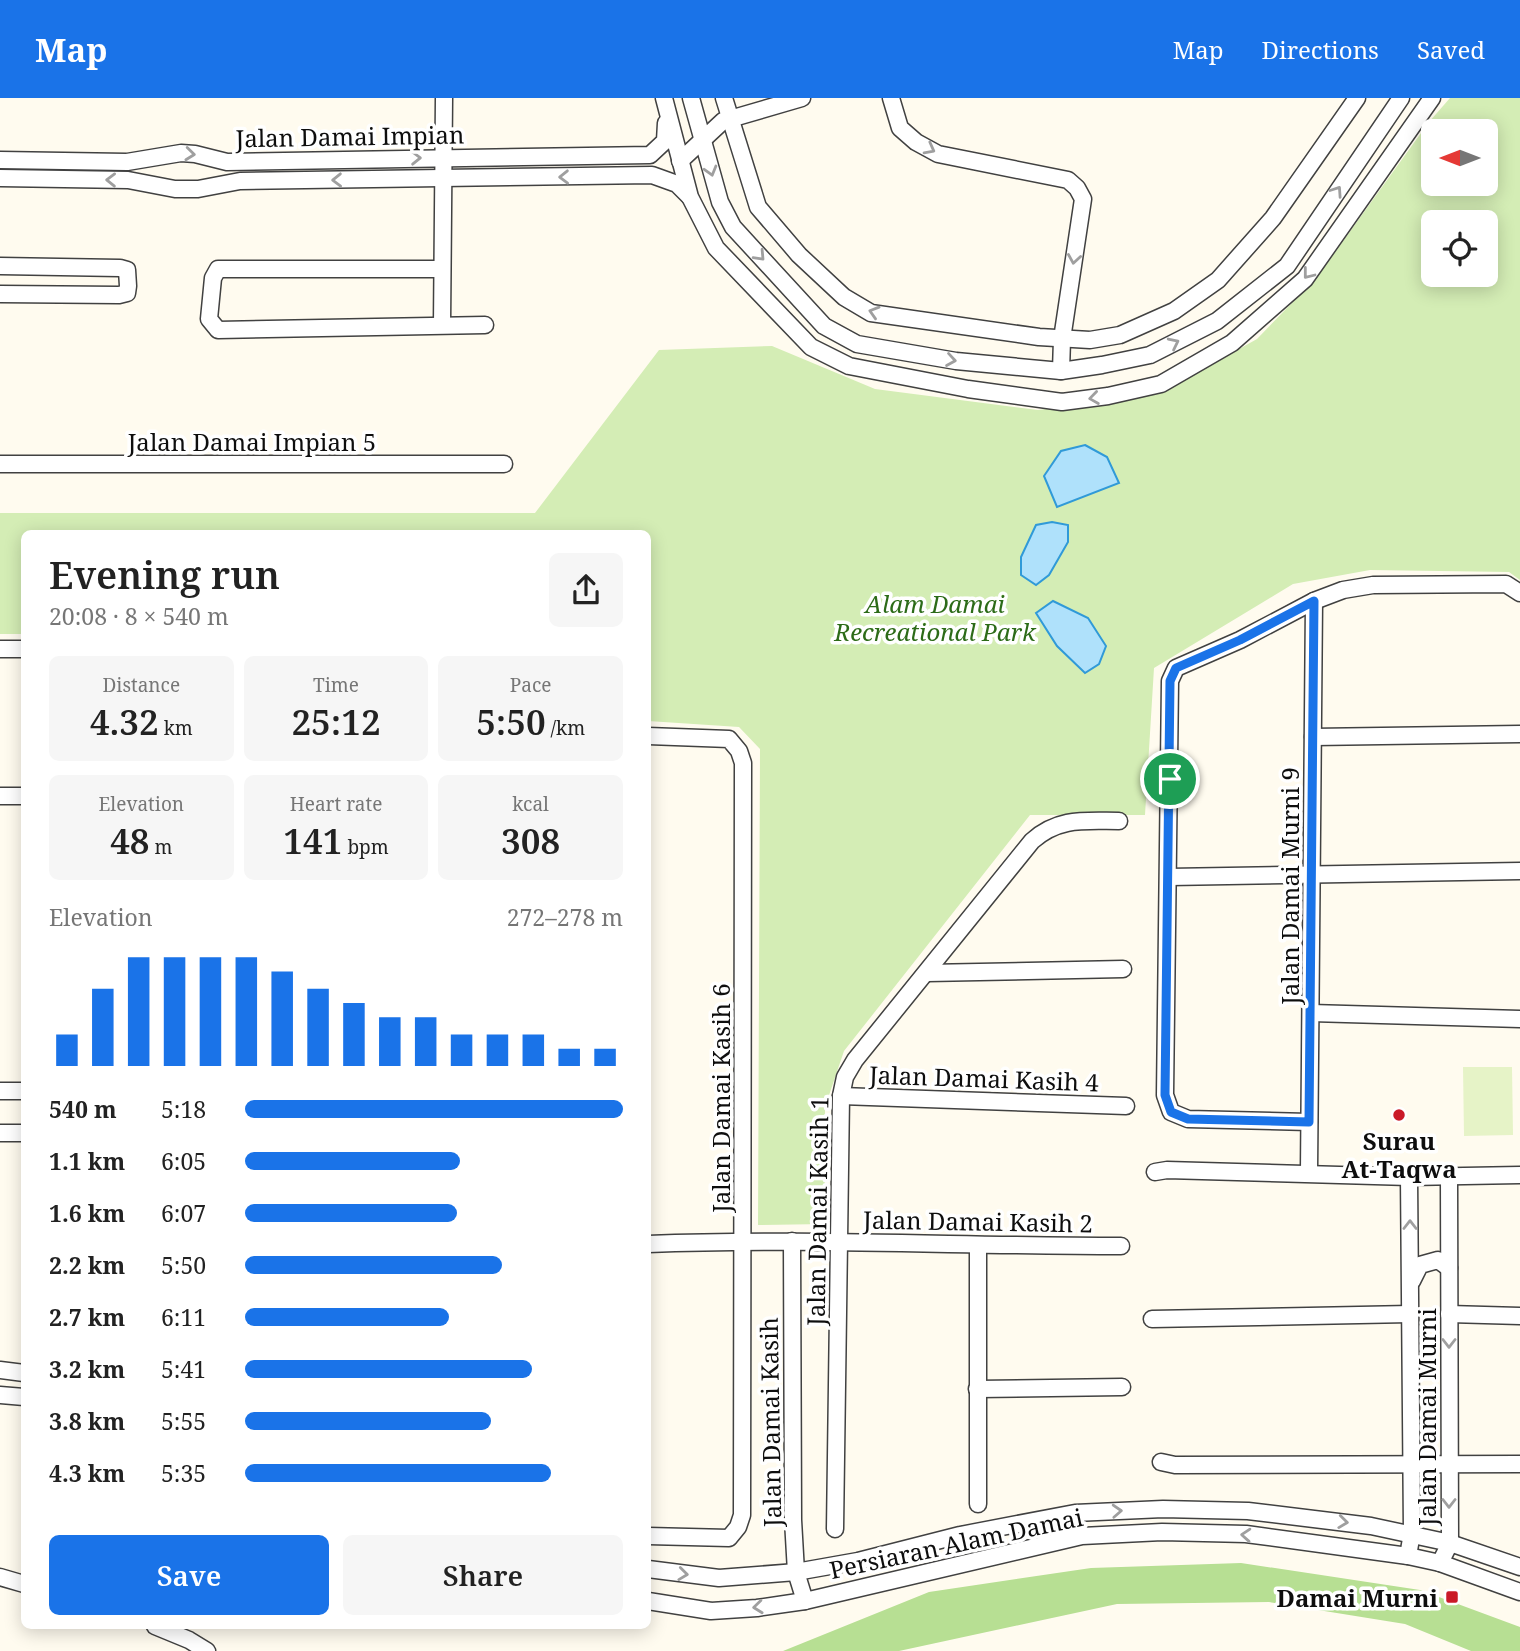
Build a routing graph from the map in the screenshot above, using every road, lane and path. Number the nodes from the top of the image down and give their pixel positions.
1 (444, 98) edge
2 (691, 98) edge
3 (723, 98) edge
4 (802, 98) edge
5 (891, 98) edge
6 (1357, 98) edge
7 (1401, 98) edge
8 (1432, 98) edge
9 (666, 104) edge
10 (730, 119) junction
11 (702, 140) junction
12 (444, 158) junction
13 (0, 160) edge
14 (680, 161) junction
15 (0, 178) edge
16 (443, 179) junction
17 (690, 197) junction
18 (0, 266) edge
19 (442, 269) junction
20 (0, 294) edge
21 (442, 325) junction
22 (485, 325) dead end
23 (1062, 339) junction
24 (1061, 371) junction
25 (0, 464) edge
26 (504, 464) dead end
27 (1513, 588) edge
28 (1314, 601) junction
29 (0, 649) edge
30 (21, 649) edge
31 (1520, 734) edge
32 (651, 736) edge
33 (1313, 737) junction
34 (0, 796) edge
35 (21, 796) edge
36 (1119, 821) dead end
37 (1520, 871) edge
38 (1311, 874) junction
39 (1169, 877) junction
40 (1124, 970) dead end
41 (927, 973) junction
42 (1311, 1013) junction
43 (1520, 1019) edge
44 (0, 1090) edge
45 (21, 1091) edge
46 (841, 1096) junction
47 (1126, 1106) dead end
48 (1309, 1122) junction
49 (0, 1133) edge
50 (21, 1133) edge
51 (1155, 1172) dead end
52 (1309, 1172) junction
53 (1520, 1175) edge
54 (1449, 1176) junction
55 (1409, 1177) junction
56 (838, 1240) junction
57 (792, 1241) junction
58 (743, 1243) junction
59 (651, 1244) edge
60 (978, 1246) junction
61 (1121, 1246) dead end
62 (1449, 1268) junction
63 (1410, 1286) junction
64 (1410, 1314) junction
65 (1449, 1314) junction
66 (1520, 1316) edge
67 (1152, 1319) dead end
68 (0, 1370) edge
69 (21, 1373) edge
70 (1122, 1387) dead end
71 (977, 1389) junction
72 (0, 1395) edge
73 (21, 1397) edge
74 (1161, 1462) dead end
75 (1449, 1464) junction
76 (1520, 1464) edge
77 (1410, 1465) junction
78 (978, 1504) dead end
79 (835, 1529) dead end
80 (1412, 1533) junction
81 (651, 1536) edge
82 (1450, 1543) junction
83 (1408, 1556) junction
84 (1440, 1563) junction
85 (1520, 1567) edge
86 (651, 1569) edge
87 (796, 1572) junction
88 (0, 1577) edge
89 (21, 1583) edge
90 (1520, 1592) edge
91 (651, 1601) edge
92 (805, 1601) junction
93 (162, 1629) edge
94 (207, 1651) edge

1 - 12 street
2 - 11 street
3 - 10 street
4 - 10 street
5 -> 23 street
6 - 23 street
24 -> 7 street
8 -> 17 street
9 - 12 street, Jalan Damai Impian
9 - 14 street
10 - 11 street
23 -> 10 street
11 - 14 street
11 -> 24 street
13 -> 12 street, Jalan Damai Impian
12 - 16 street
14 - 17 street
16 -> 15 street, Jalan Damai Impian
17 -> 16 street, Jalan Damai Impian
16 - 19 street
18 - 20 street
19 - 21 street
19 - 21 street
21 - 22 street
23 - 24 street
25 - 26 street, Jalan Damai Impian 5
27 - 28 street
28 - 33 street, Jalan Damai Murni 9
28 - 39 street
29 - 30 street
31 - 33 street
32 - 58 street, Jalan Damai Kasih 6
33 - 38 street, Jalan Damai Murni 9
34 - 35 street
36 - 41 street, Jalan Damai Kasih 1
37 - 38 street
38 - 39 street
38 - 42 street, Jalan Damai Murni 9
39 - 48 street
40 - 41 street
41 - 46 street, Jalan Damai Kasih 1
42 - 43 street
42 - 48 street, Jalan Damai Murni 9
44 - 45 street
46 - 47 street, Jalan Damai Kasih 4
46 - 56 street, Jalan Damai Kasih 1
48 - 52 street, Jalan Damai Murni 9
49 - 50 street
51 - 52 street
52 - 55 street
53 - 54 street
54 - 55 street
54 - 62 street, Jalan Damai Murni
63 -> 55 street, Jalan Damai Murni
56 - 57 street, Jalan Damai Kasih 2
56 - 60 street, Jalan Damai Kasih 2
56 - 79 street, Jalan Damai Kasih 1
57 - 58 street, Jalan Damai Kasih 2
57 - 87 street, Jalan Damai Kasih
58 - 59 street, Jalan Damai Kasih 2
58 - 81 street, Jalan Damai Kasih 6
60 - 61 street, Jalan Damai Kasih 2
60 - 71 street
62 - 63 street, Jalan Damai Murni
62 - 65 street, Jalan Damai Murni
63 - 64 street, Jalan Damai Murni
64 - 67 street
64 - 77 street, Jalan Damai Murni
65 - 66 street
65 -> 75 street, Jalan Damai Murni
68 - 69 street
70 - 71 street
71 - 78 street
72 - 73 street
74 - 77 street
75 - 76 street
75 - 77 street
75 -> 82 street, Jalan Damai Murni
77 - 80 street, Jalan Damai Murni
80 - 82 street, Persiaran Alam Damai
80 - 83 street, Jalan Damai Murni
87 -> 80 street, Persiaran Alam Damai
82 - 84 street, Jalan Damai Murni
82 - 85 street, Persiaran Alam Damai
83 - 84 street, Persiaran Alam Damai
83 -> 92 street, Persiaran Alam Damai
84 - 90 street, Persiaran Alam Damai
86 -> 87 street, Persiaran Alam Damai
87 - 92 street, Jalan Damai Kasih
88 - 89 street
92 -> 91 street, Persiaran Alam Damai
93 - 94 street

